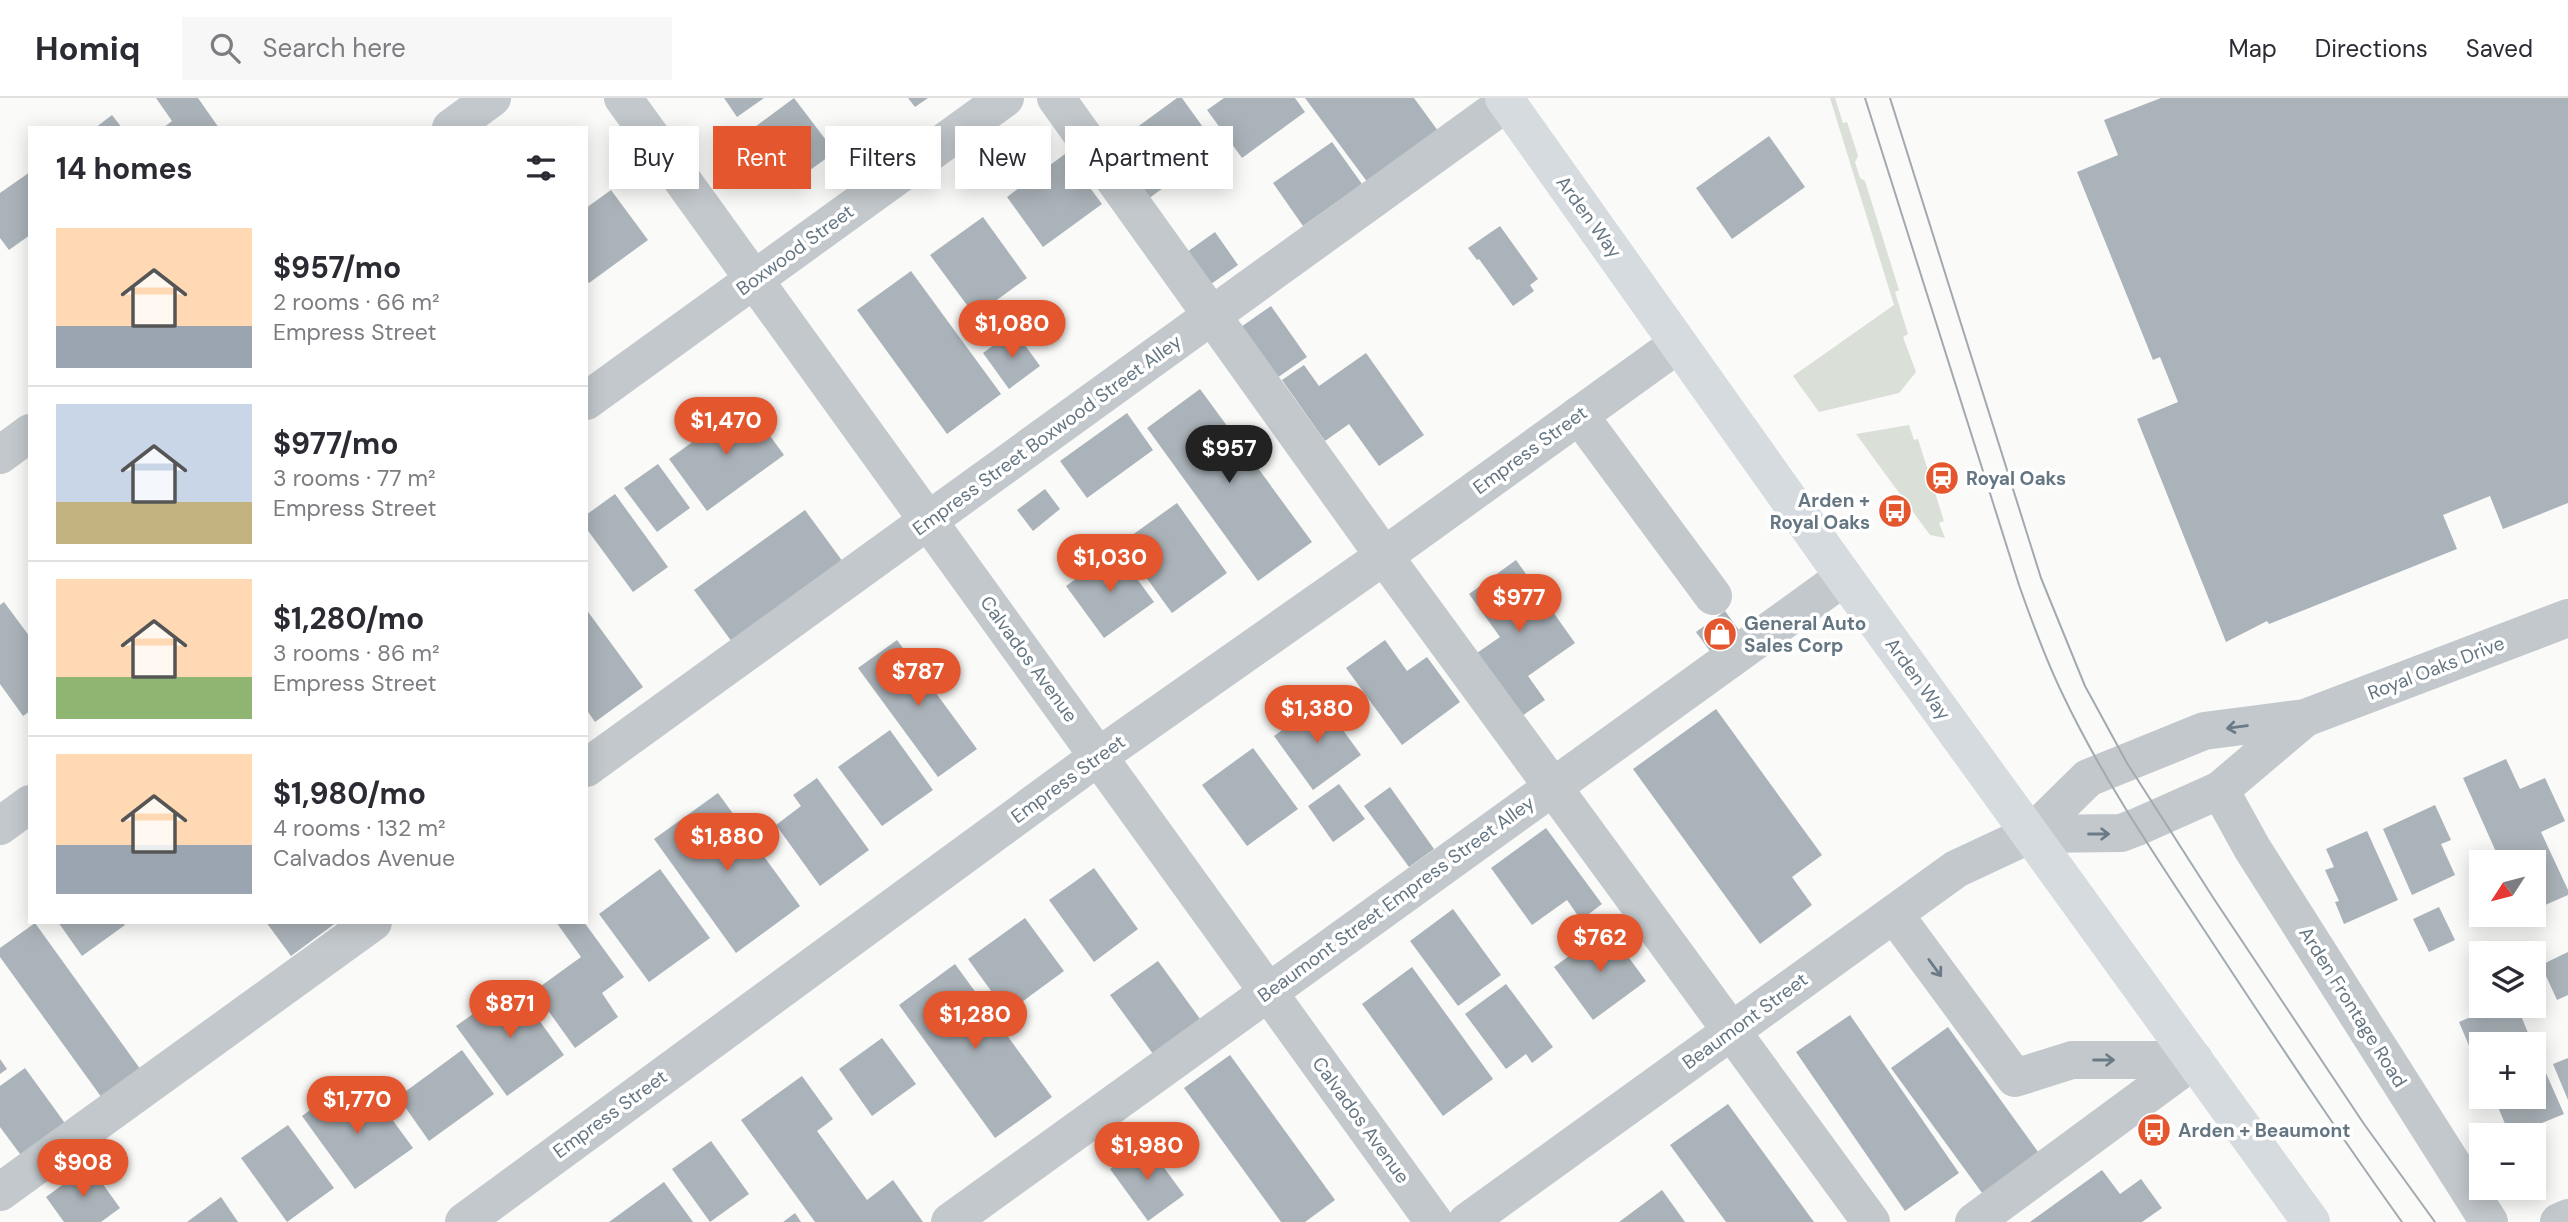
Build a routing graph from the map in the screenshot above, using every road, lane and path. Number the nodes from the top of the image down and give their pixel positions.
1 (492, 98) edge
2 (623, 98) edge
3 (1005, 98) edge
4 (1056, 98) edge
5 (1505, 100) edge
6 (454, 126) edge
7 (754, 279) junction
8 (1213, 315) junction
9 (1678, 344) junction
10 (588, 400) edge
11 (1579, 415) junction
12 (28, 434) edge
13 (0, 454) edge
14 (929, 520) junction
15 (1384, 556) junction
16 (1844, 577) junction
17 (1713, 596) dead end
18 (2568, 618) edge
19 (2305, 718) junction
20 (1099, 755) junction
21 (588, 767) edge
22 (1553, 785) junction
23 (2220, 790) junction
24 (28, 805) edge
25 (0, 826) edge
26 (2031, 834) junction
27 (1894, 914) junction
28 (370, 924) edge
29 (1269, 991) junction
30 (1732, 1030) junction
31 (2194, 1060) junction
32 (0, 1192) edge
33 (2568, 1218) edge
34 (464, 1222) edge
35 (950, 1222) edge
36 (1434, 1222) edge
37 (1467, 1222) edge
38 (1871, 1222) edge
39 (1974, 1222) edge
40 (2311, 1222) edge
41 (2489, 1222) edge
42 (2559, 1222) edge

1 - 6 street
2 - 7 street, Calvados Avenue
3 - 7 street, Boxwood Street
4 - 8 street
5 - 8 street, Empress Street Boxwood Street Alley
5 - 9 main road, Arden Way
7 - 10 street, Boxwood Street
7 - 14 street, Calvados Avenue
8 - 14 street, Empress Street Boxwood Street Alley
8 - 15 street
9 - 11 street, Empress Street
9 - 16 main road, Arden Way
11 - 15 street, Empress Street
11 - 17 street
12 - 13 street
14 - 20 street, Calvados Avenue
14 - 21 street, Empress Street Boxwood Street Alley
15 - 20 street, Empress Street
15 - 22 street
16 - 22 street, Beaumont Street Empress Street Alley
16 - 26 main road, Arden Way
18 - 19 street, Royal Oaks Drive
19 - 23 street, Royal Oaks Drive
19 -> 26 street, Royal Oaks Drive
20 - 29 street, Calvados Avenue
20 - 34 street, Empress Street
22 - 29 street, Beaumont Street Empress Street Alley
22 - 30 street
26 -> 23 street, Royal Oaks Drive
23 - 41 street, Arden Frontage Road
24 - 25 street
26 - 27 street, Beaumont Street
26 - 31 main road, Arden Way
27 - 30 street, Beaumont Street
27 -> 31 street
28 - 32 street
29 - 35 street, Beaumont Street Empress Street Alley
29 - 36 street, Calvados Avenue
30 - 37 street, Beaumont Street
30 - 38 street
31 - 39 street
31 - 40 main road, Arden Way
33 - 42 street

